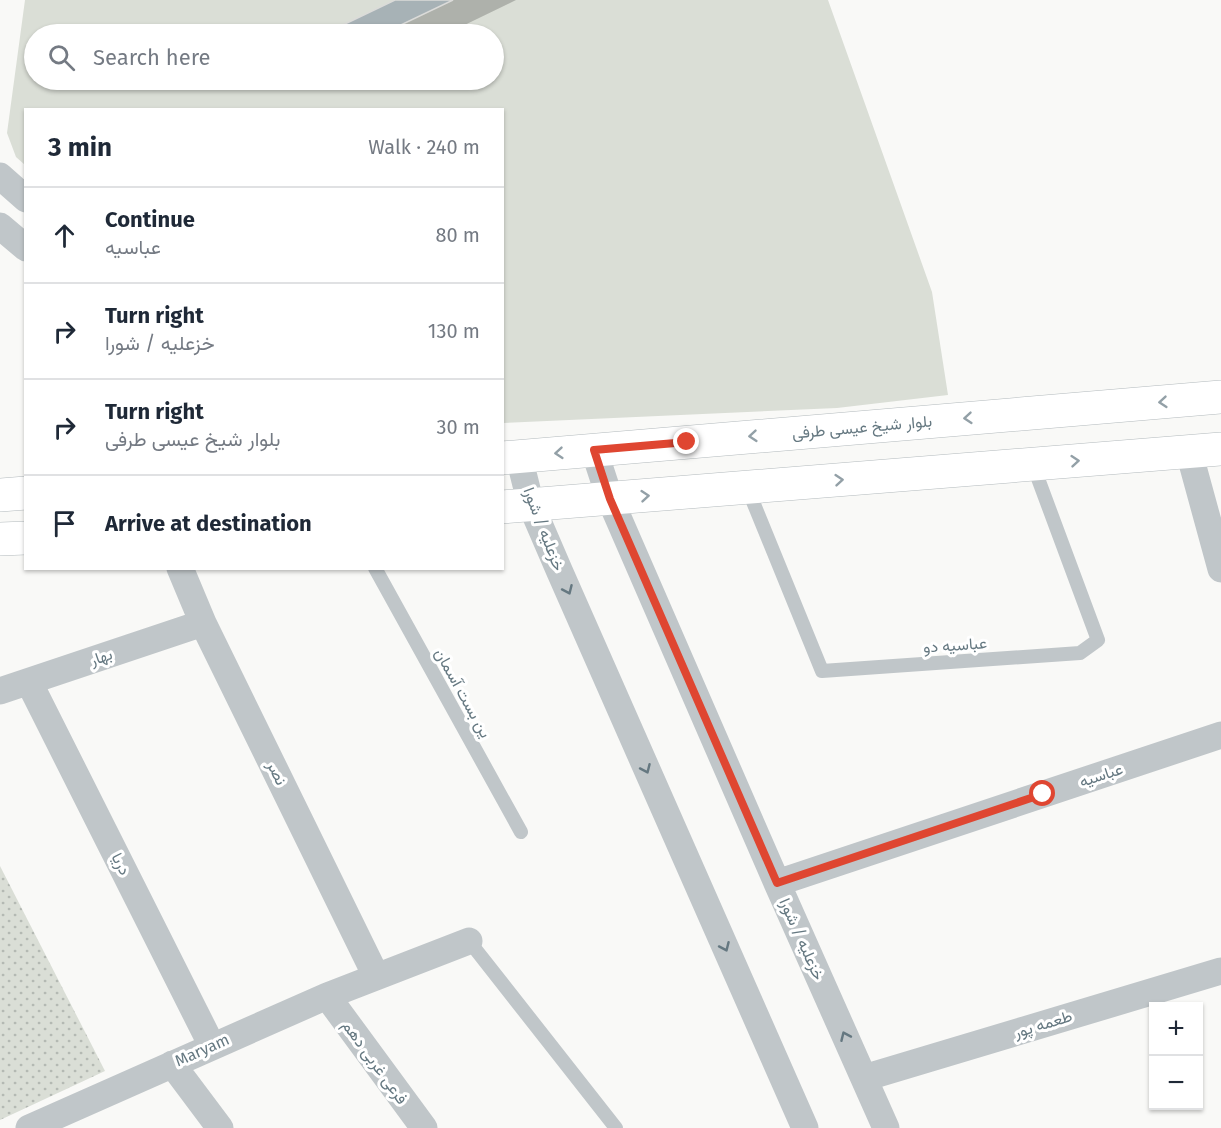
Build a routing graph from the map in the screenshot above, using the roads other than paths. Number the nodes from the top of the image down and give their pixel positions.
1 (0, 176) edge
2 (24, 198) edge
3 (0, 226) edge
4 (24, 246) edge
5 (1221, 397) edge
6 (594, 450) junction
7 (1205, 451) edge
8 (511, 457) edge
9 (1033, 465) junction
10 (747, 488) junction
11 (24, 493) edge
12 (0, 495) edge
13 (610, 499) junction
14 (517, 506) edge
15 (24, 538) edge
16 (0, 539) edge
17 (1221, 569) edge
18 (181, 570) edge
19 (376, 570) edge
20 (203, 623) junction
21 (29, 682) junction
22 (0, 692) edge
23 (1221, 735) edge
24 (521, 832) dead end
25 (777, 883) junction
26 (469, 941) joint
27 (1221, 970) edge
28 (376, 976) junction
29 (327, 996) junction
30 (212, 1046) junction
31 (172, 1064) junction
32 (864, 1078) junction
33 (29, 1128) edge
34 (220, 1128) edge
35 (424, 1128) edge
36 (616, 1128) edge
37 (805, 1128) edge
38 (886, 1128) edge

1 - 2 street
3 - 4 street
5 -> 6 main road, بلوار شیخ عیسی طرفی
6 -> 8 main road, بلوار شیخ عیسی طرفی
6 - 13 street, خزعلیه / شورا
9 -> 7 main road
7 - 17 street
8 - 14 street, خزعلیه / شورا
10 -> 9 main road
9 - 10 lane, عباسیه دو
13 -> 10 main road
11 - 12 main road
13 - 14 main road
13 - 25 street, خزعلیه / شورا
14 -> 37 street, خزعلیه / شورا
15 - 16 main road
18 - 20 street, نصر
19 - 24 lane, ین بست آسمان
20 - 21 street, بهار
20 - 28 street, نصر
21 - 22 street, بهار
21 - 30 street, دریا
23 - 25 street, عباسیه
32 -> 25 street, خزعلیه / شورا
26 - 28 street, Maryam
26 - 36 lane
27 - 32 street, طعمه پور
28 - 29 street, Maryam
29 - 30 street, Maryam
29 - 35 street, فرعی غربی دهم
30 - 31 street, Maryam
31 - 33 street, Maryam
31 - 34 street
32 - 38 street, خزعلیه / شورا

